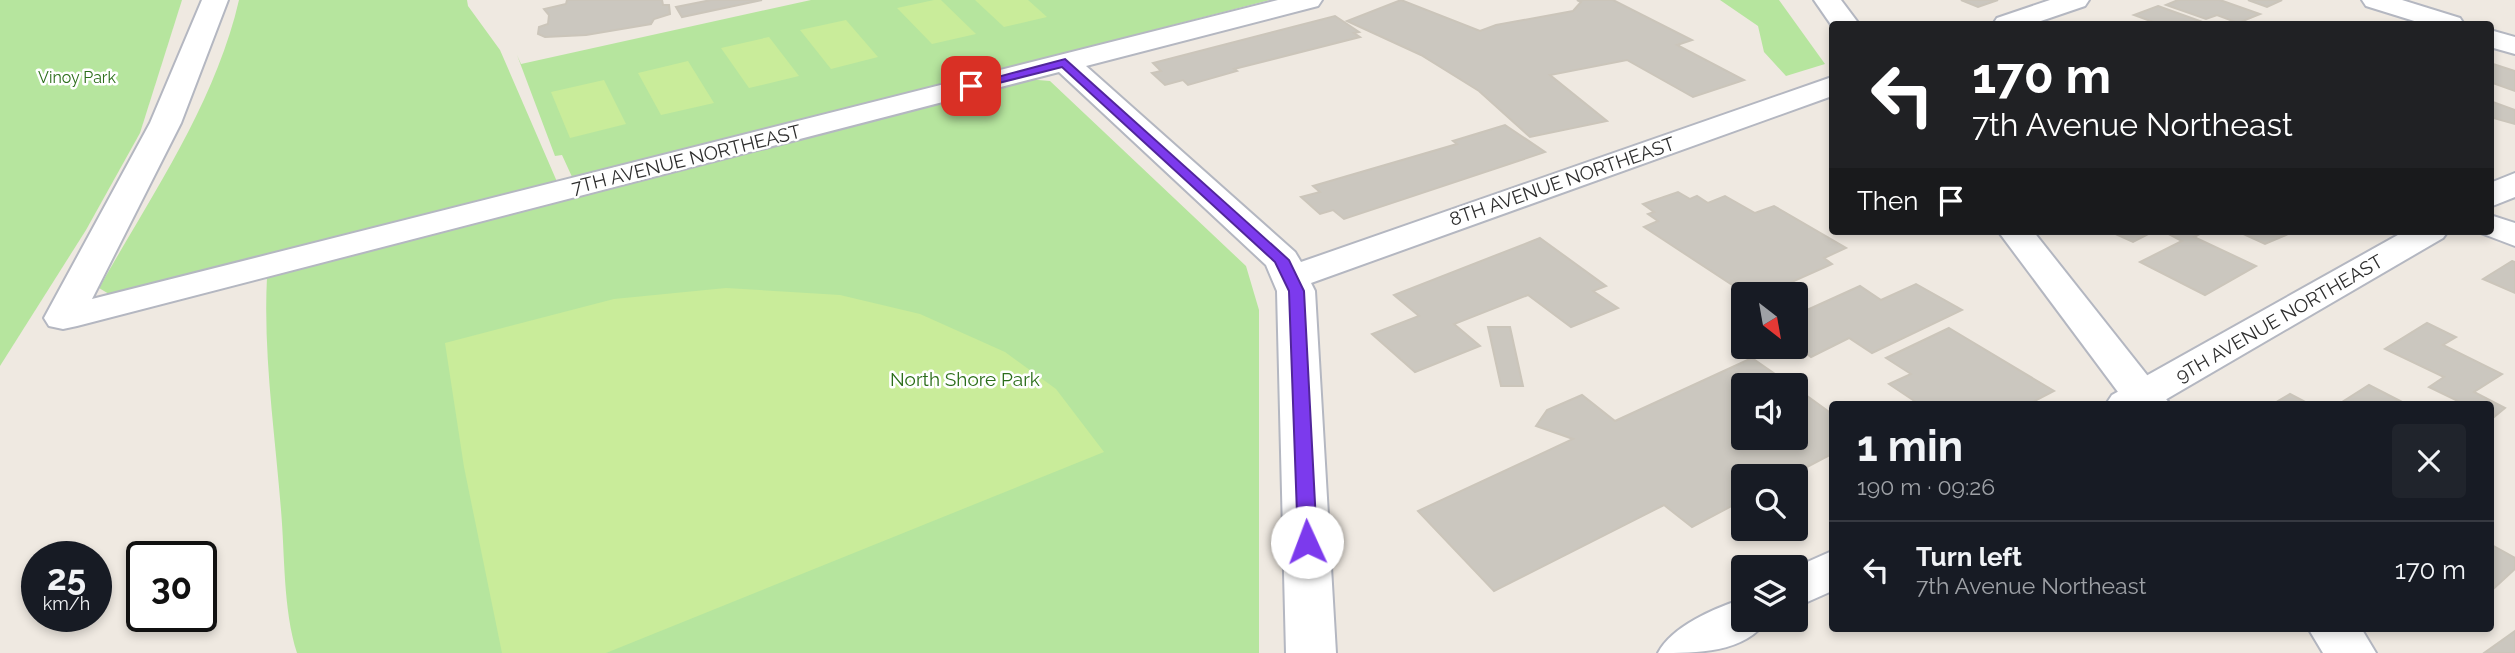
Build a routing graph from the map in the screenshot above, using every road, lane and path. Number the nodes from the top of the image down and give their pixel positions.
1 (215, 0) edge
2 (1309, 0) edge
3 (1827, 0) edge
4 (2076, 0) edge
5 (2375, 0) edge
6 (1844, 21) edge
7 (2016, 21) edge
8 (2441, 21) edge
9 (2494, 39) edge
10 (2515, 46) edge
11 (1065, 62) junction
12 (1829, 87) edge
13 (2515, 183) edge
14 (2494, 195) edge
15 (2494, 227) edge
16 (2018, 235) edge
17 (2424, 235) edge
18 (2515, 235) edge
19 (1292, 276) junction
20 (2139, 401) edge
21 (1829, 571) edge
22 (1808, 582) edge
23 (1731, 625) edge
24 (2336, 632) edge
25 (1311, 653) edge
26 (1683, 653) edge
27 (2351, 653) edge

1 - 11 street, 7TH AVENUE NORTHEAST
2 - 11 street, 7TH AVENUE NORTHEAST
3 - 6 street
4 - 7 street
5 - 8 street
9 - 10 street
11 - 19 street
12 - 19 street, 8TH AVENUE NORTHEAST
13 - 14 street
15 - 18 street
16 - 20 street
17 - 20 street, 9TH AVENUE NORTHEAST
19 - 25 street
21 - 22 street
23 - 26 street
24 - 27 street

